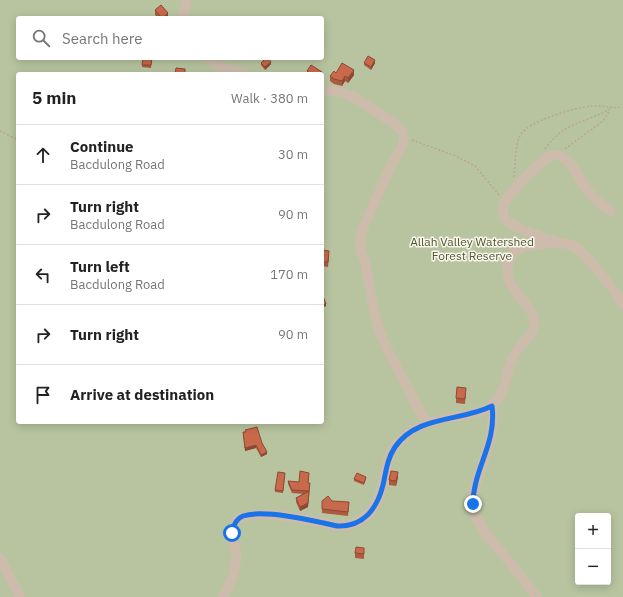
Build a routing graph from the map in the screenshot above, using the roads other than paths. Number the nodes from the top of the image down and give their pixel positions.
1 (187, 0) edge
2 (183, 16) edge
3 (210, 60) edge
4 (238, 72) edge
5 (324, 89) edge
6 (611, 211) dead end
7 (563, 243) junction
8 (623, 304) edge
9 (492, 406) junction
10 (426, 423) junction
11 (0, 558) edge
12 (20, 597) edge
13 (223, 597) edge
14 (537, 597) edge

1 - 2 street
3 - 4 street
5 - 10 street
6 - 7 street
7 - 8 street
7 - 9 street
9 - 10 street
9 - 14 street
10 - 13 street
11 - 12 street

